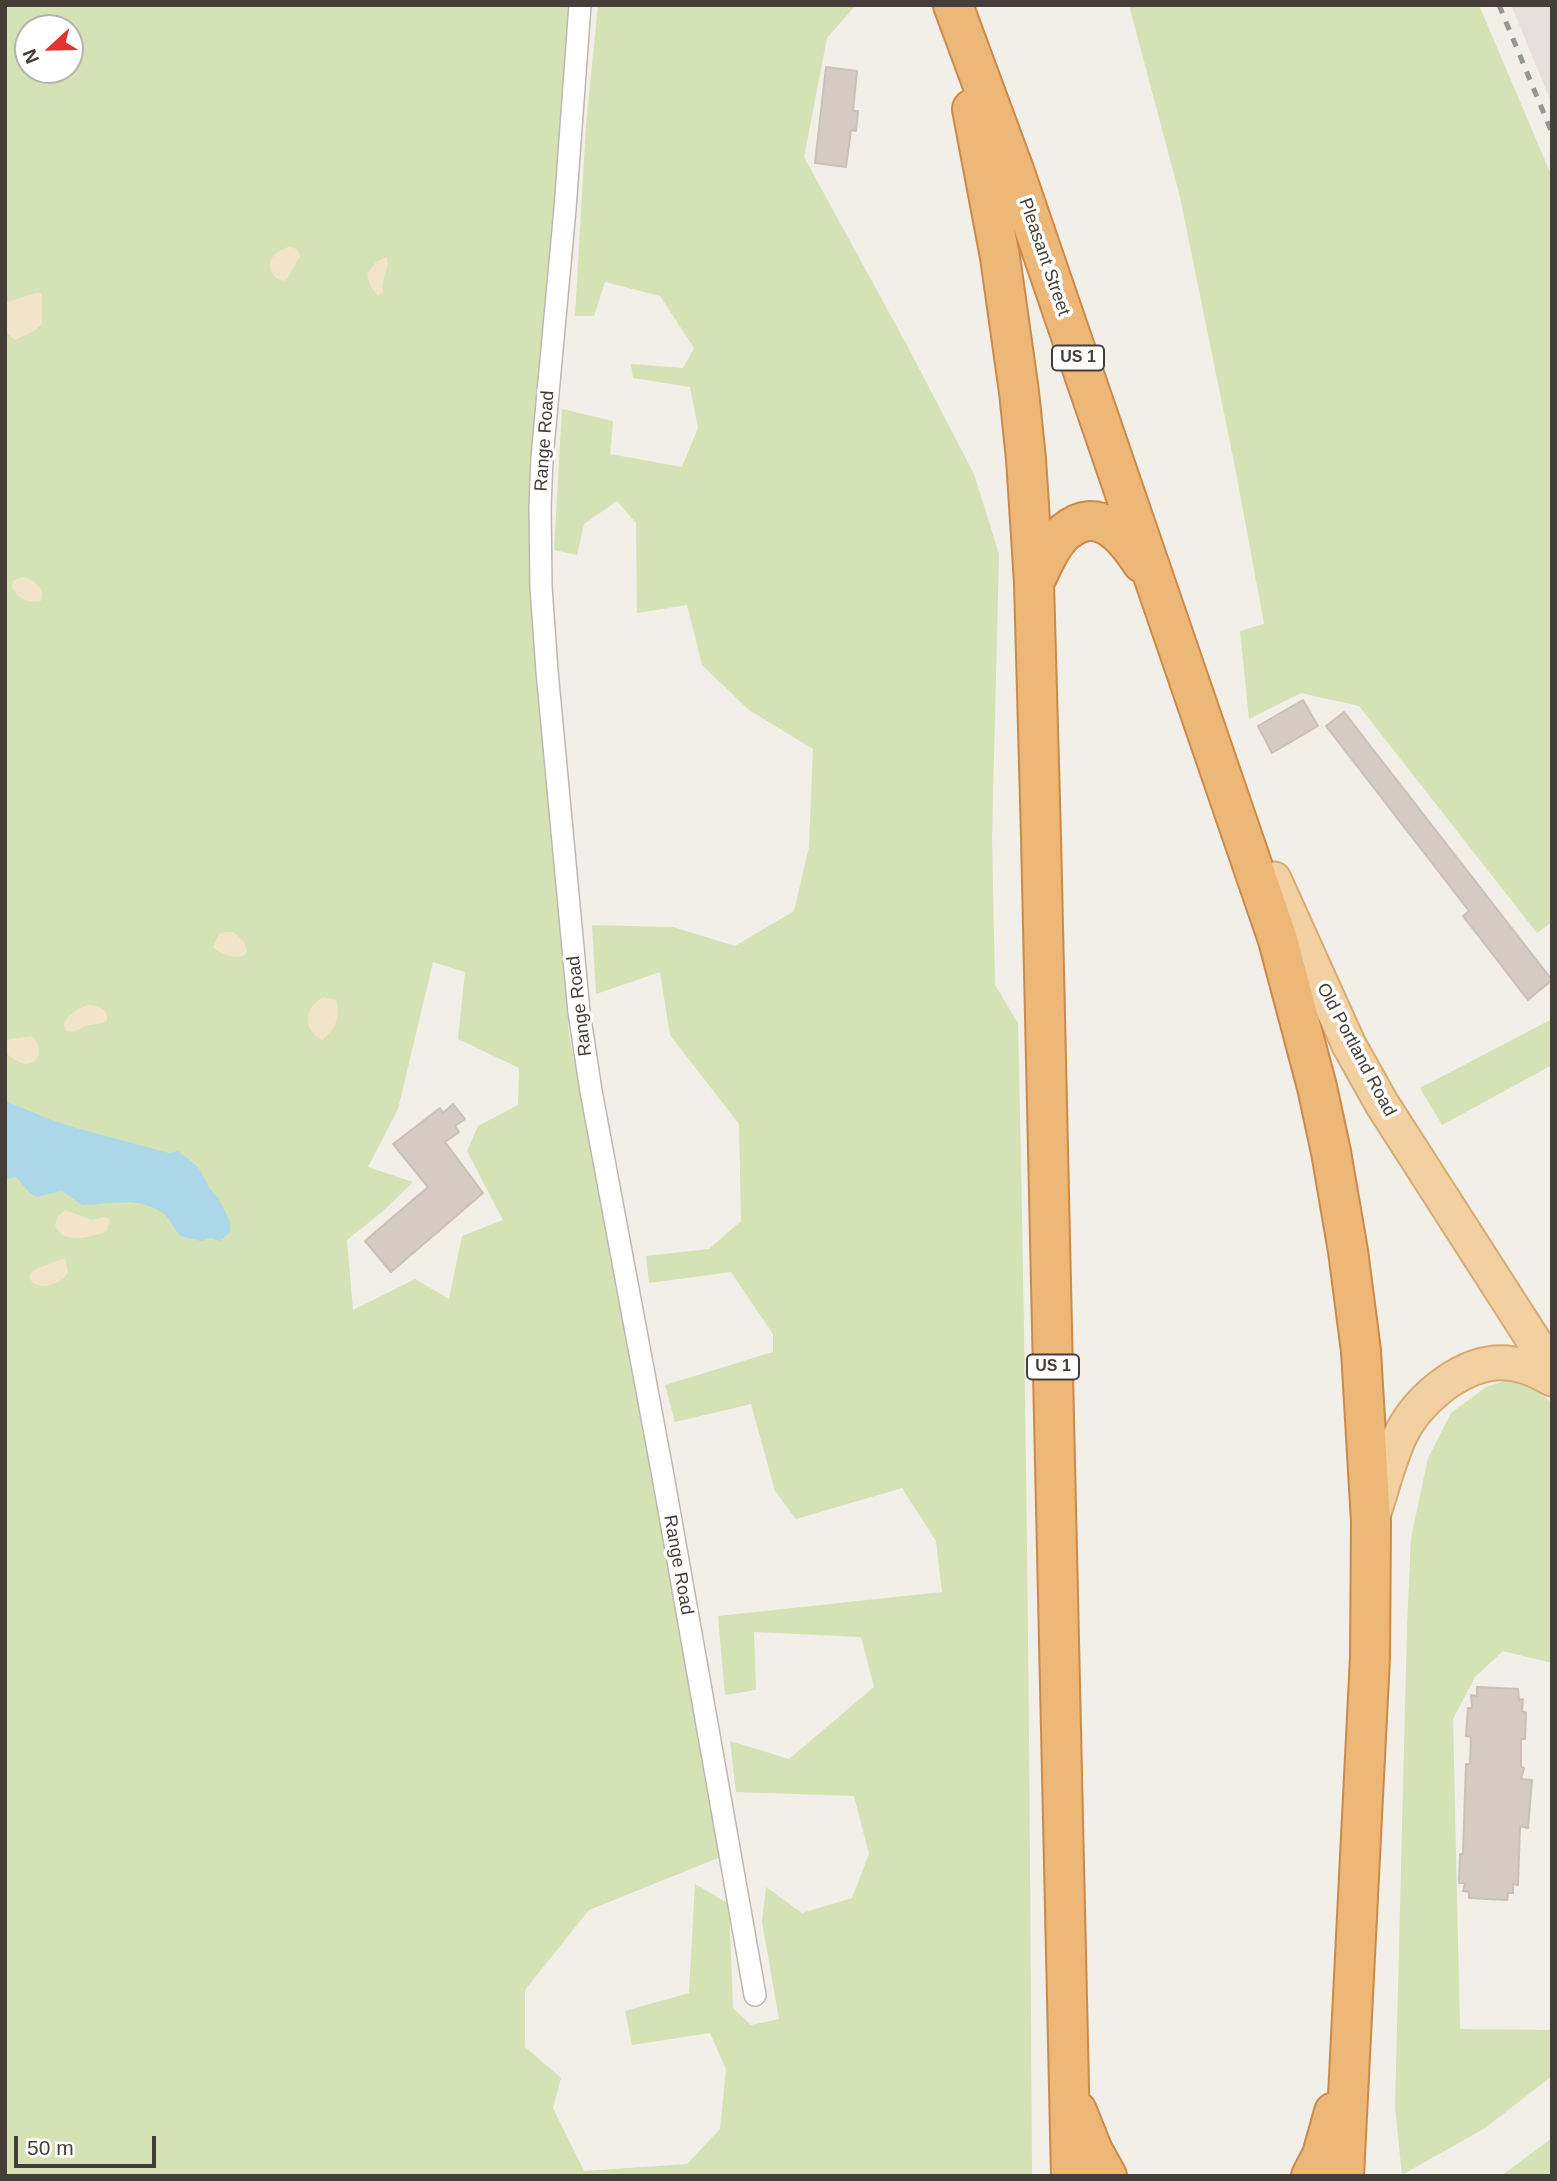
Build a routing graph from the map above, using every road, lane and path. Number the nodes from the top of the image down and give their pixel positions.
1 (580, 5) edge
2 (953, 6) edge
3 (1034, 583) junction
4 (1156, 585) junction
5 (1200, 709) junction
6 (1552, 1369) edge
7 (1552, 1379) edge
8 (1371, 1522) junction
9 (755, 1995) dead end
10 (1069, 2089) junction
11 (1348, 2093) junction
12 (1071, 2176) edge
13 (1107, 2176) edge
14 (1311, 2176) edge
15 (1344, 2176) edge

1 - 9 street, Range Road
2 - 3 highway, US 1
2 - 4 highway, Pleasant Street / US 1
3 - 4 highway
3 - 10 highway, US 1
4 - 5 highway, Pleasant Street / US 1
5 - 6 main road, Old Portland Road / US 1
5 - 8 highway, Pleasant Street
7 - 8 main road
8 - 11 highway, Pleasant Street
10 - 12 highway
10 - 13 highway, US 1
11 - 14 highway
11 - 15 highway, Pleasant Street

